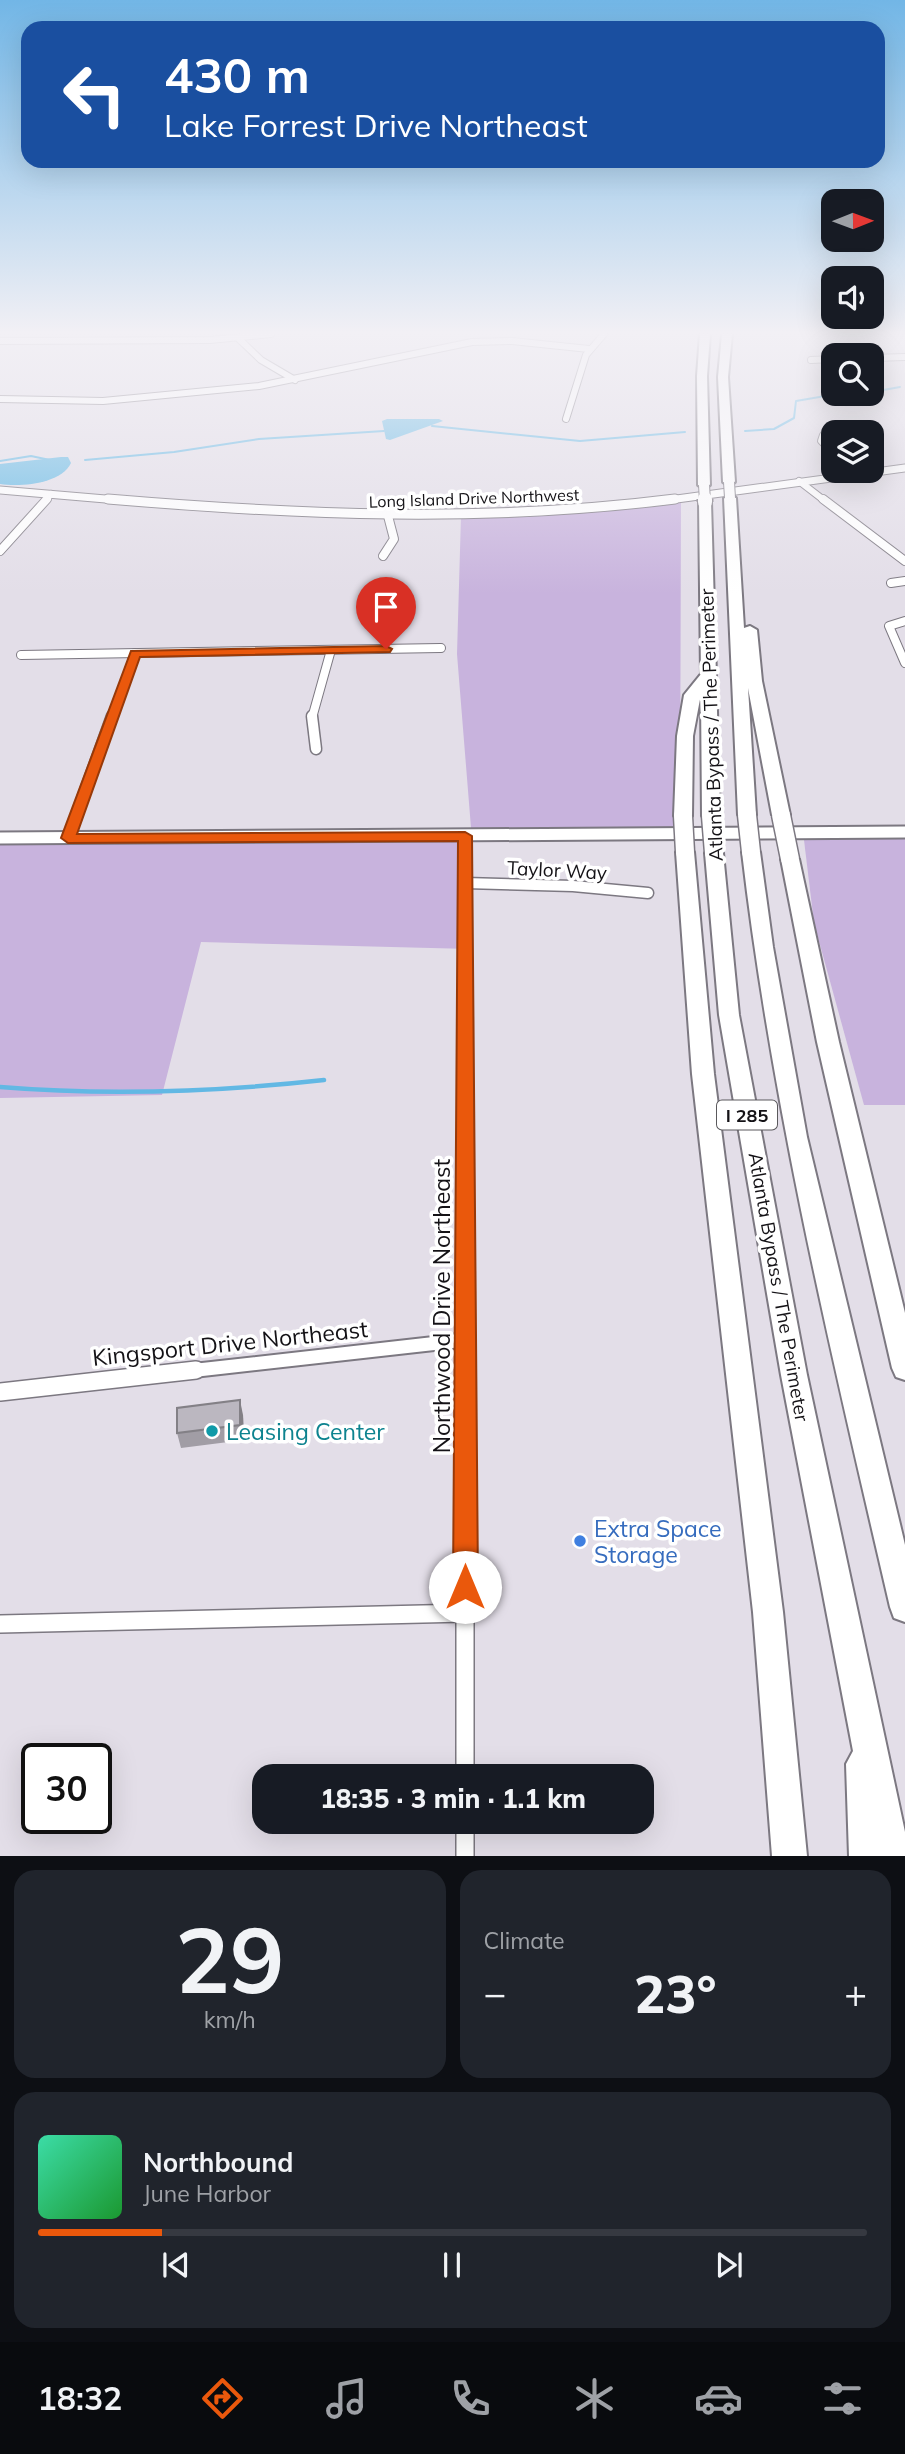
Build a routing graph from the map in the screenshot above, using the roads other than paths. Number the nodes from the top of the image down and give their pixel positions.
1 (703, 421) edge
2 (725, 421) edge
3 (905, 468) edge
4 (884, 469) edge
5 (821, 478) edge
6 (799, 481) junction
7 (0, 490) edge
8 (51, 494) junction
9 (388, 516) junction
10 (732, 540) junction
11 (0, 551) edge
12 (383, 556) dead end
13 (905, 561) edge
14 (905, 582) edge
15 (891, 583) dead end
16 (905, 621) edge
17 (441, 649) dead end
18 (331, 650) junction
19 (135, 653) junction
20 (21, 655) dead end
21 (905, 663) edge
22 (708, 675) junction
23 (316, 749) dead end
24 (905, 832) edge
25 (465, 836) junction
26 (0, 838) edge
27 (68, 838) junction
28 (465, 883) junction
29 (648, 894) dead end
30 (465, 1340) junction
31 (905, 1368) edge
32 (0, 1392) edge
33 (905, 1607) edge
34 (465, 1613) junction
35 (0, 1624) edge
36 (861, 1714) junction
37 (465, 1764) edge
38 (465, 1834) edge
39 (465, 1856) edge
40 (790, 1856) edge
41 (867, 1856) edge
42 (893, 1856) edge

1 - 22 highway, Atlanta Bypass / The Perimeter / I 285, bridge
2 - 10 highway, Atlanta Bypass / The Perimeter / I 285, bridge
3 - 4 street, Long Island Drive Northwest
5 - 6 street, Long Island Drive Northwest
6 - 9 street, Long Island Drive Northwest
6 - 13 street
7 - 8 street, Long Island Drive Northwest
8 - 9 street, Long Island Drive Northwest
8 - 11 street
9 - 12 street
10 - 31 highway, bridge
10 - 33 highway, Atlanta Bypass / The Perimeter / I 285, bridge
14 - 15 street
16 - 21 street
17 - 18 street
18 - 19 street
18 - 23 street
19 - 20 street
19 - 27 street
22 - 36 highway, Atlanta Bypass / The Perimeter / I 285, bridge
22 - 40 highway, bridge
24 - 25 street
25 - 27 street
25 - 28 street, Northwood Drive Northeast
26 - 27 street
28 - 29 street, Taylor Way
28 - 30 street, Northwood Drive Northeast
30 - 32 street, Kingsport Drive Northeast
30 - 34 street, Northwood Drive Northeast
34 - 35 street
34 - 37 street, Northwood Drive Northeast
36 - 41 highway
36 - 42 highway, Atlanta Bypass / The Perimeter / I 285
38 - 39 street

